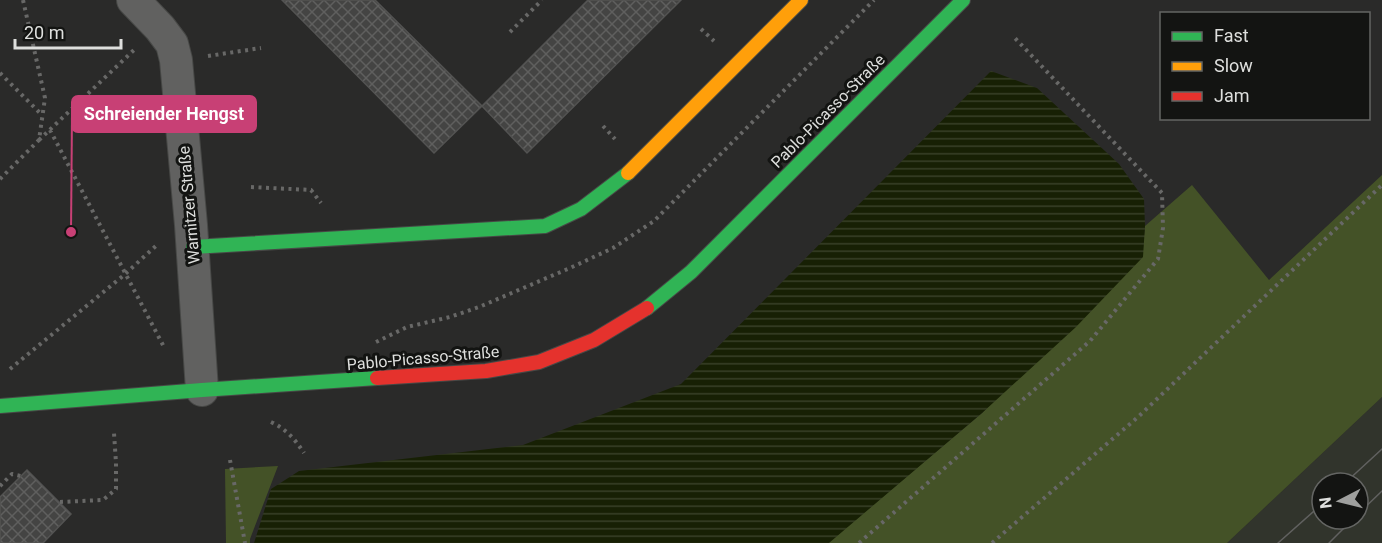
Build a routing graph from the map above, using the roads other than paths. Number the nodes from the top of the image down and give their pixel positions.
1 (133, 0) edge
2 (801, 0) edge
3 (963, 0) edge
4 (192, 236) junction
5 (202, 390) junction
6 (0, 406) edge

1 - 4 street, Warnitzer Straße
2 - 4 main road
3 - 5 main road, Pablo-Picasso-Straße
4 - 5 street, Warnitzer Straße
5 - 6 main road, Pablo-Picasso-Straße

